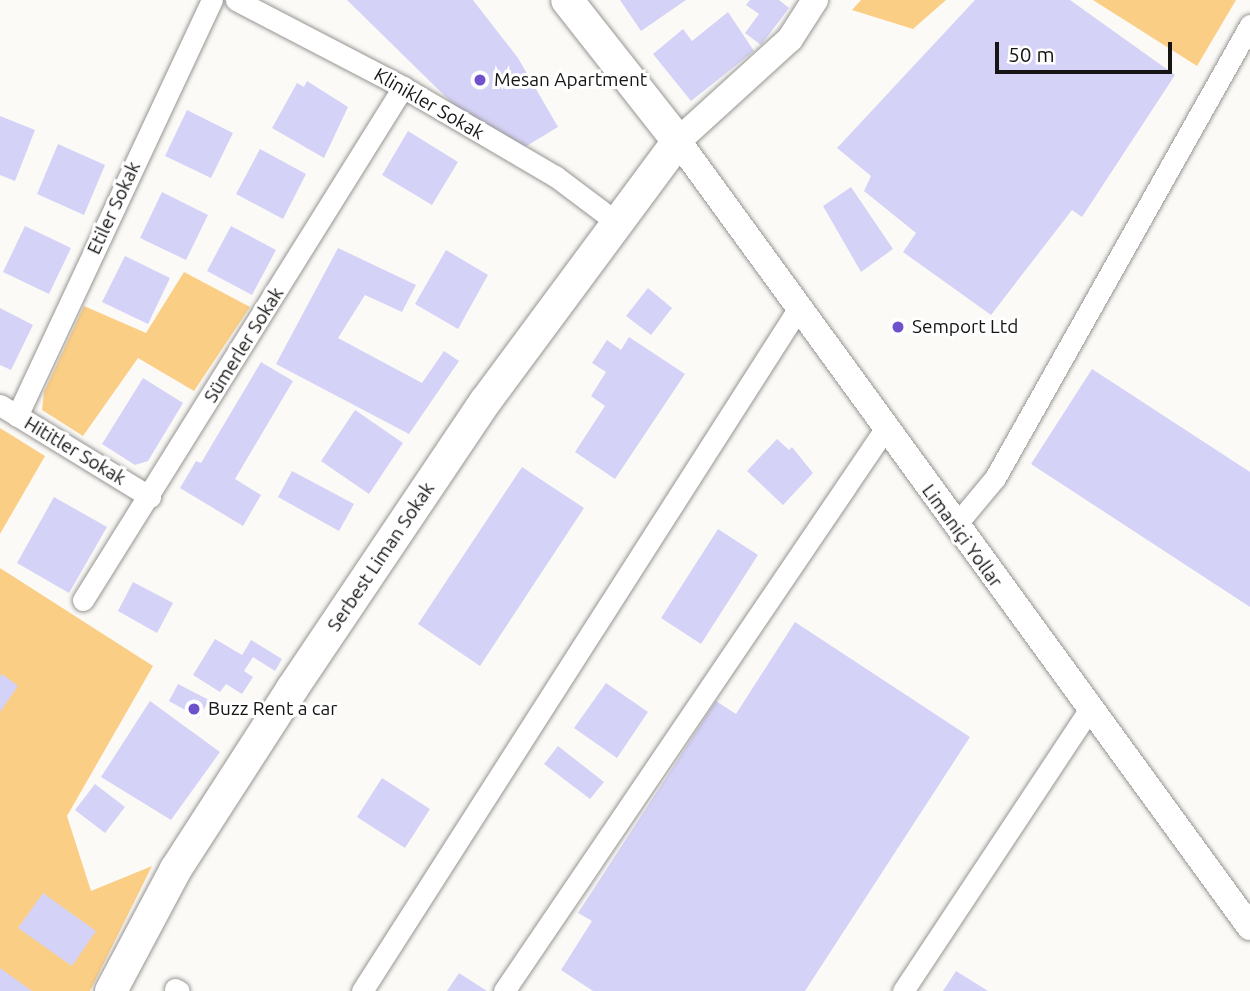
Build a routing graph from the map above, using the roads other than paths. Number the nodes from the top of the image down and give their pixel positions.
1 (212, 0) edge
2 (236, 0) edge
3 (567, 0) edge
4 (815, 0) edge
5 (1250, 25) edge
6 (403, 87) junction
7 (678, 141) junction
8 (614, 221) junction
9 (798, 309) junction
10 (9, 410) edge
11 (885, 429) junction
12 (150, 497) junction
13 (955, 526) junction
14 (83, 600) dead end
15 (1089, 710) junction
16 (1250, 927) edge
17 (111, 991) edge
18 (362, 991) edge
19 (505, 991) edge
20 (903, 991) edge

1 - 10 street, Etiler Sokak
2 - 6 street, Klinikler Sokak
3 - 7 main road
4 - 7 street
5 - 13 street
6 - 8 street, Klinikler Sokak
6 - 12 street, Sümerler Sokak
7 - 8 main road, Serbest Liman Sokak
7 - 9 street, Limaniçi Yollar
8 - 17 main road, Serbest Liman Sokak
9 - 11 street, Limaniçi Yollar
9 - 18 street
10 - 12 street, Hititler Sokak
11 - 13 street, Limaniçi Yollar
11 - 19 street
12 - 14 street, Sümerler Sokak
13 - 15 street, Limaniçi Yollar
15 - 16 street, Limaniçi Yollar
15 - 20 street

